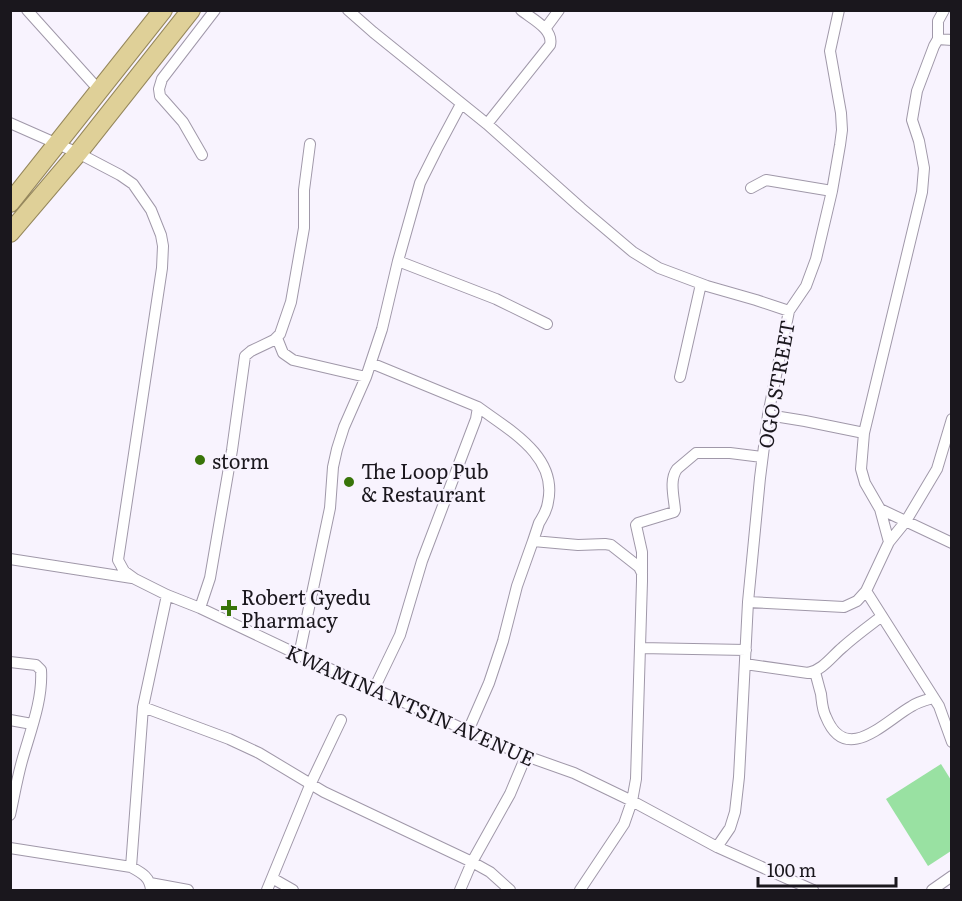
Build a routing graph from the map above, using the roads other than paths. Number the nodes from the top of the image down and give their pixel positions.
1 (27, 10) edge
2 (163, 10) edge
3 (191, 10) edge
4 (214, 10) edge
5 (348, 10) edge
6 (521, 10) edge
7 (560, 10) edge
8 (839, 10) edge
9 (944, 10) edge
10 (545, 29) junction
11 (938, 39) junction
12 (951, 40) edge
13 (99, 90) junction
14 (461, 104) junction
15 (10, 123) edge
16 (487, 124) junction
17 (58, 143) junction
18 (310, 144) dead end
19 (78, 153) junction
20 (202, 155) dead end
21 (751, 188) dead end
22 (831, 191) junction
23 (10, 203) edge
24 (10, 233) edge
25 (398, 261) junction
26 (701, 284) junction
27 (789, 311) junction
28 (547, 324) dead end
29 (277, 338) junction
30 (371, 363) junction
31 (366, 377) junction
32 (680, 377) dead end
33 (478, 407) junction
34 (768, 415) junction
35 (951, 419) edge
36 (864, 433) junction
37 (762, 457) junction
38 (880, 509) junction
39 (906, 521) junction
40 (533, 541) junction
41 (889, 542) junction
42 (951, 543) edge
43 (10, 559) edge
44 (642, 573) junction
45 (135, 579) junction
46 (866, 591) junction
47 (166, 595) junction
48 (748, 602) junction
49 (200, 608) junction
50 (882, 616) junction
51 (640, 648) junction
52 (746, 650) junction
53 (299, 655) junction
54 (10, 662) edge
55 (745, 664) junction
56 (815, 672) junction
57 (374, 689) junction
58 (933, 698) junction
59 (143, 707) junction
60 (10, 720) edge
61 (341, 720) dead end
62 (32, 724) junction
63 (468, 731) junction
64 (951, 742) edge
65 (526, 756) junction
66 (311, 783) junction
67 (632, 801) junction
68 (10, 816) edge
69 (717, 847) junction
70 (10, 848) edge
71 (472, 862) junction
72 (131, 867) junction
73 (951, 876) edge
74 (272, 878) junction
75 (151, 887) edge
76 (188, 891) edge
77 (267, 891) edge
78 (294, 891) edge
79 (460, 891) edge
80 (510, 891) edge
81 (580, 891) edge
82 (813, 891) edge
83 (932, 891) edge

1 - 13 street
2 - 13 highway
3 - 19 highway
4 - 20 street
5 - 14 street, OGO STREET
6 - 10 street
7 - 10 street
8 - 22 street
9 - 11 street
10 - 16 street
11 - 12 street
11 - 36 street
13 - 17 highway
14 - 16 street, OGO STREET
14 - 25 street
15 - 17 street, KWAMINA NTSIN AVENUE
16 - 26 street, OGO STREET
17 - 19 street, KWAMINA NTSIN AVENUE
17 - 23 highway
18 - 29 street
19 - 24 highway
19 - 45 street, KWAMINA NTSIN AVENUE
21 - 22 street
22 - 27 street
25 - 28 street
25 - 30 street
26 - 27 street, OGO STREET
26 - 32 street
27 - 34 street, OGO STREET
29 - 31 street
29 - 49 street
30 - 31 street
30 - 33 street
31 - 53 street
33 - 40 street
33 - 57 street
34 - 36 street
34 - 37 street, OGO STREET
35 - 39 street
36 - 38 street
37 - 44 street
37 - 48 street, OGO STREET
38 - 39 street
38 - 41 street
39 - 41 street
39 - 42 street
40 - 44 street
40 - 63 street
41 - 46 street
43 - 45 street
44 - 51 street
45 - 47 street, KWAMINA NTSIN AVENUE
46 - 48 street
46 - 50 street
47 - 49 street, KWAMINA NTSIN AVENUE
47 - 59 street
48 - 52 street, OGO STREET
49 - 53 street, KWAMINA NTSIN AVENUE
50 - 56 street
50 - 58 street
51 - 52 street
51 - 67 street
52 - 55 street, OGO STREET
53 - 57 street, KWAMINA NTSIN AVENUE
54 - 62 street
55 - 56 street
55 - 69 street, OGO STREET
56 - 58 street
57 - 63 street, KWAMINA NTSIN AVENUE
58 - 64 street
59 - 66 street
59 - 72 street
60 - 62 street
61 - 66 street
62 - 68 street
63 - 65 street, KWAMINA NTSIN AVENUE
65 - 67 street, KWAMINA NTSIN AVENUE
65 - 71 street
66 - 71 street
66 - 74 street
67 - 69 street, KWAMINA NTSIN AVENUE
67 - 81 street
69 - 82 street, KWAMINA NTSIN AVENUE
70 - 72 street
71 - 79 street
71 - 80 street
72 - 75 street
73 - 83 street
74 - 77 street
74 - 78 street
75 - 76 street

